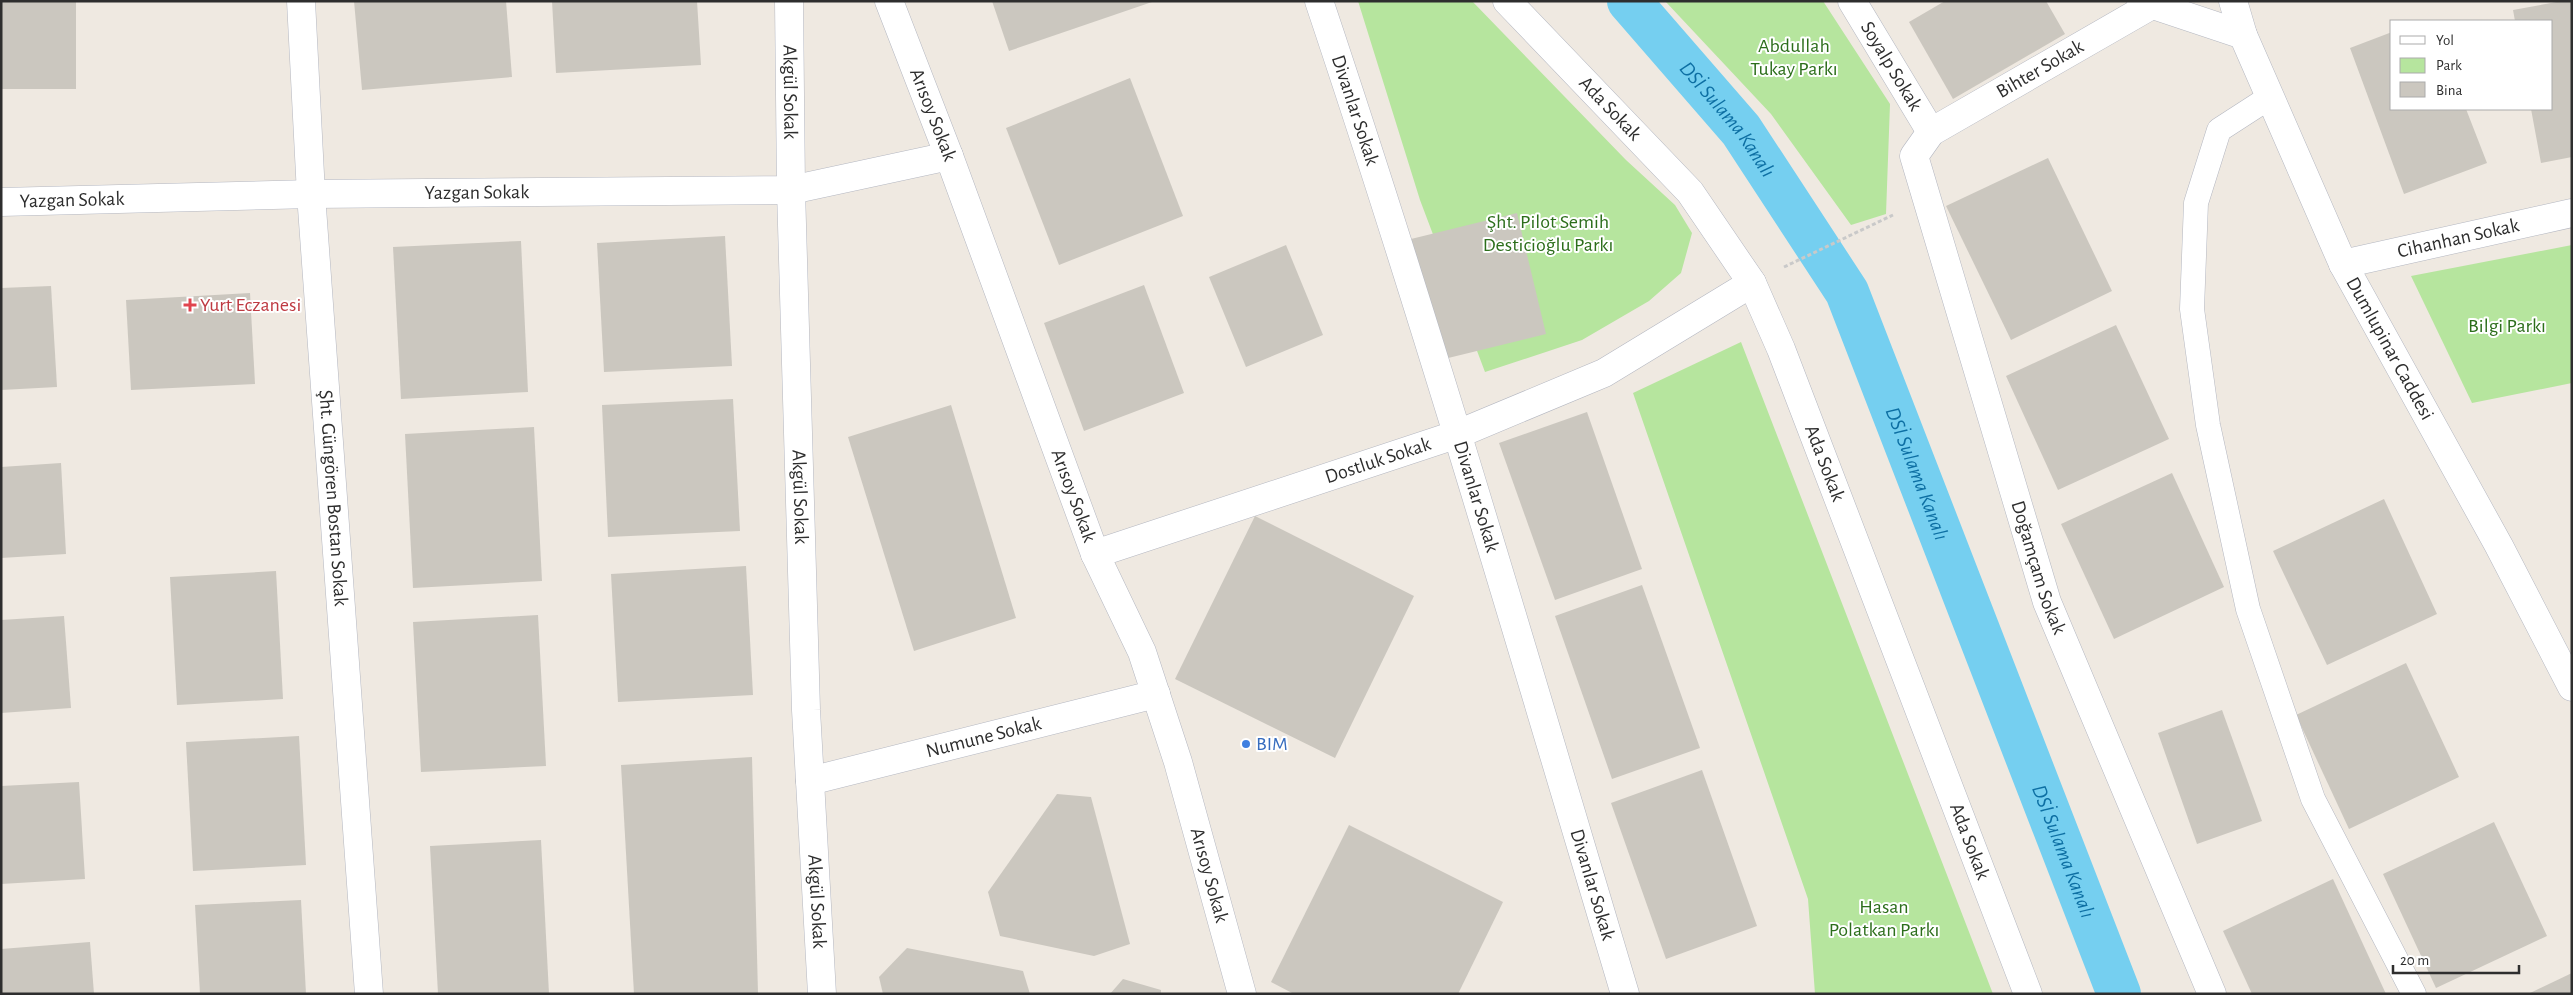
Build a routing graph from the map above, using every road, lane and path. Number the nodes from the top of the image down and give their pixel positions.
1 (301, 1) edge
2 (789, 1) edge
3 (889, 1) edge
4 (1319, 1) edge
5 (1508, 1) edge
6 (1852, 1) edge
7 (2233, 1) edge
8 (2145, 3) edge
9 (2243, 35) junction
10 (2270, 97) junction
11 (1931, 132) junction
12 (950, 156) junction
13 (791, 190) junction
14 (312, 194) junction
15 (1927, 198) junction
16 (1, 202) edge
17 (2572, 213) edge
18 (2343, 264) junction
19 (1752, 283) junction
20 (1458, 434) junction
21 (1095, 554) junction
22 (2572, 687) edge
23 (1156, 694) junction
24 (810, 781) junction
25 (369, 994) edge
26 (822, 994) edge
27 (1242, 994) edge
28 (1625, 994) edge
29 (2028, 994) edge
30 (2212, 994) edge
31 (2414, 994) edge

1 - 14 street, Şht. Güngören Bostan Sokak
2 - 13 street, Akgül Sokak
3 - 12 street, Arısoy Sokak
4 - 20 street, Divanlar Sokak
5 - 19 street, Ada Sokak
6 - 11 street, Soyalp Sokak
7 - 9 street, Dumlupinar Caddesi
8 - 9 street
8 - 11 street, Bihter Sokak
9 - 10 street, Dumlupinar Caddesi
10 - 18 street, Dumlupinar Caddesi
10 - 31 lane
11 - 15 street, Doğamçam Sokak
12 - 13 street, Yazgan Sokak
12 - 21 street, Arısoy Sokak
13 - 14 street, Yazgan Sokak
13 - 24 street, Akgül Sokak
14 - 16 street, Yazgan Sokak
14 - 25 street, Şht. Güngören Bostan Sokak
15 - 19 path
15 - 30 street, Doğamçam Sokak
17 - 18 street, Cihanhan Sokak
18 - 22 street, Dumlupinar Caddesi
19 - 20 street, Dostluk Sokak
19 - 29 street, Ada Sokak
20 - 21 street, Dostluk Sokak
20 - 28 street, Divanlar Sokak
21 - 23 street, Arısoy Sokak
23 - 24 street, Numune Sokak
23 - 27 street, Arısoy Sokak
24 - 26 street, Akgül Sokak

